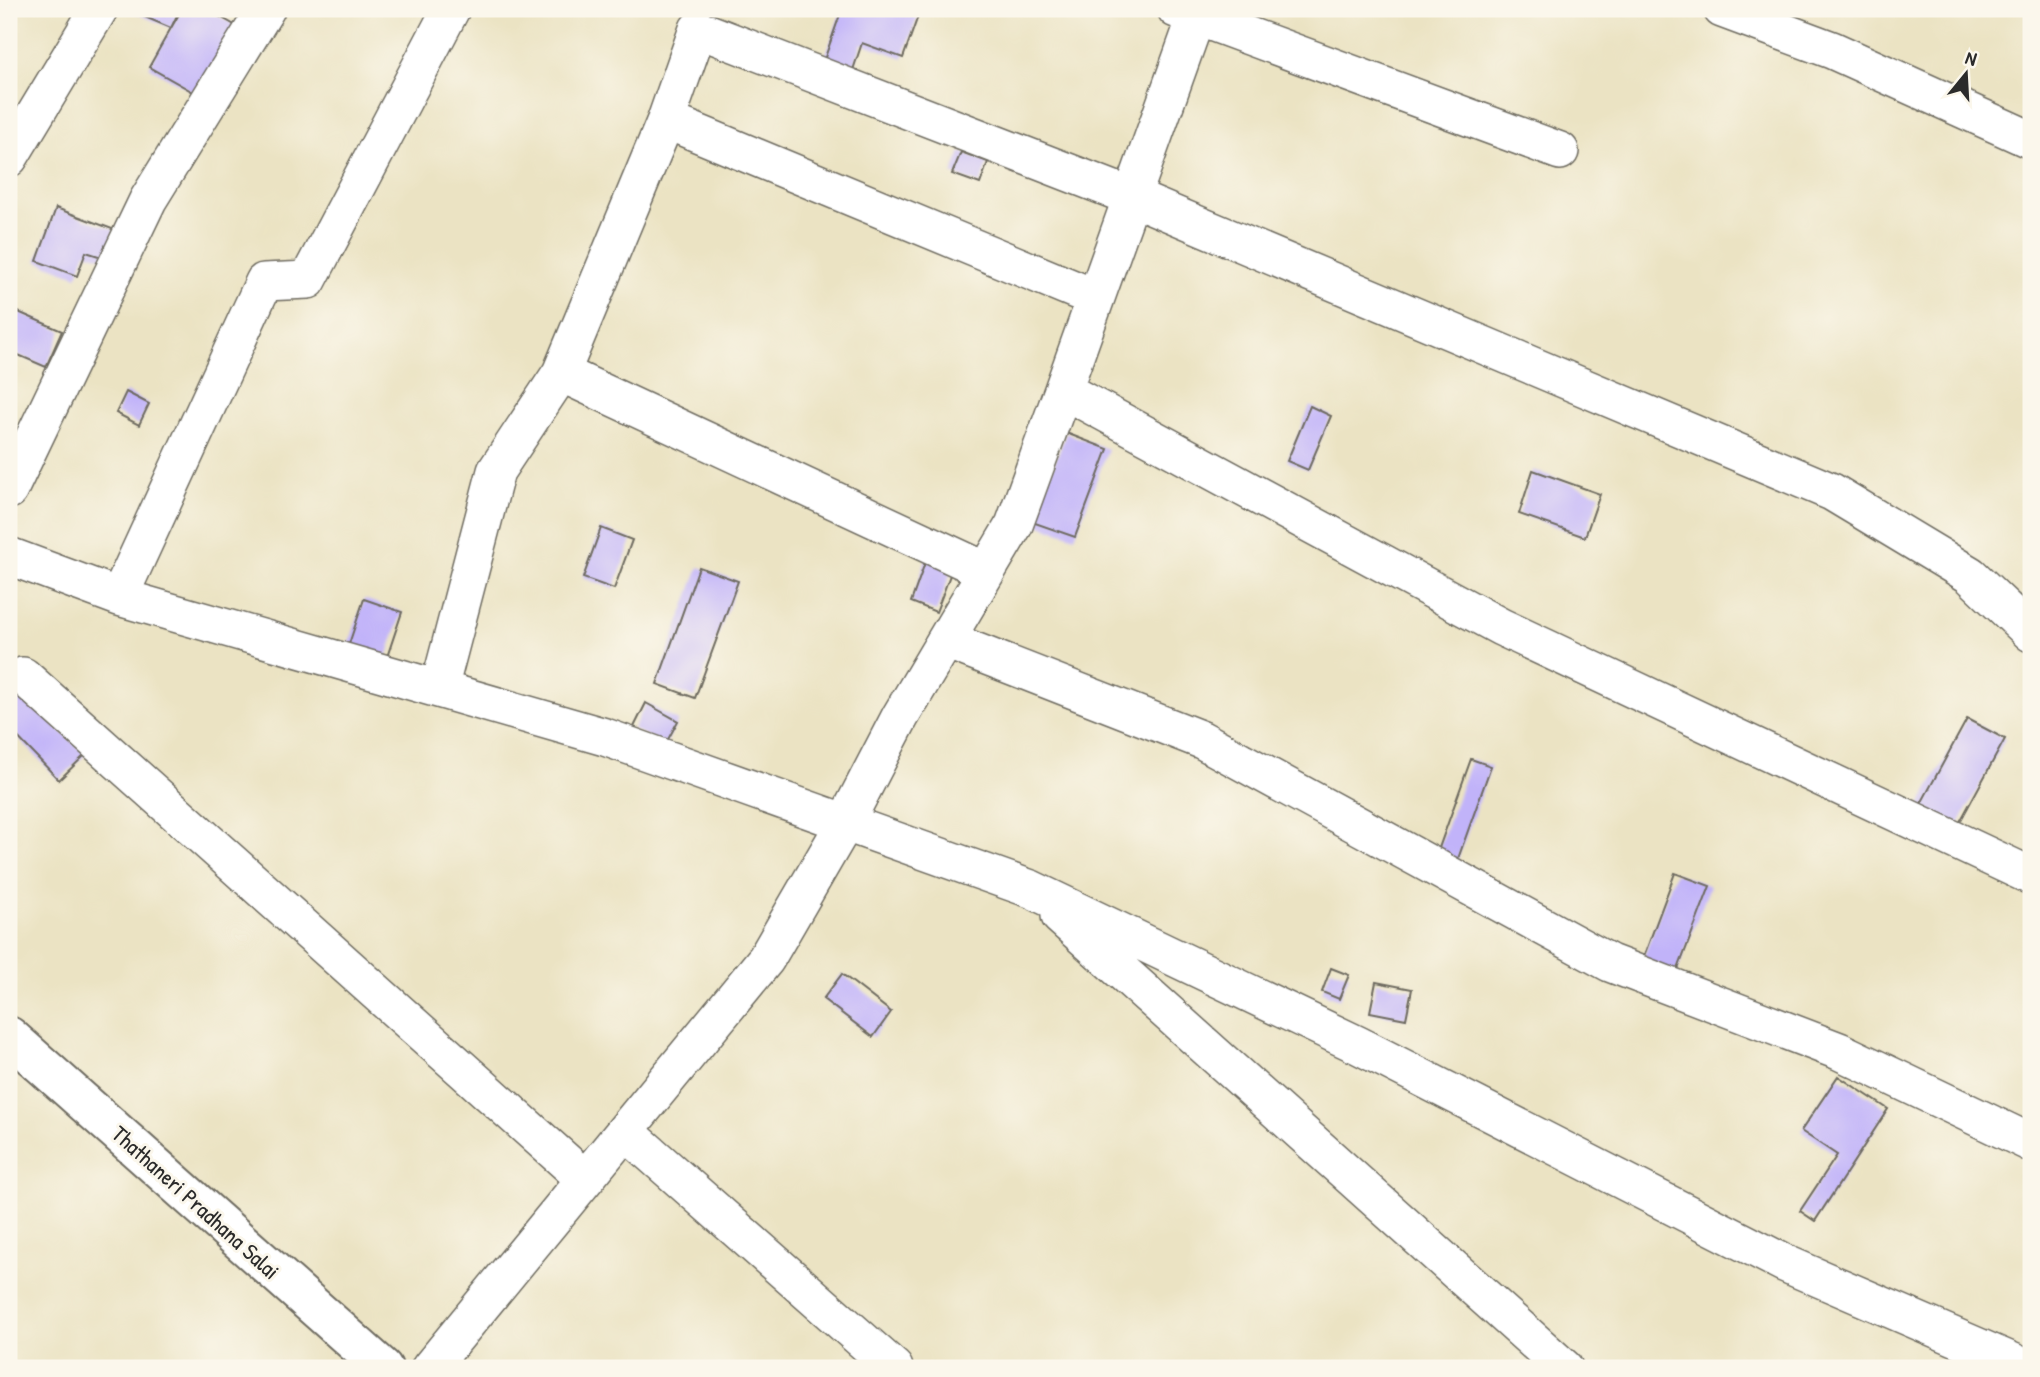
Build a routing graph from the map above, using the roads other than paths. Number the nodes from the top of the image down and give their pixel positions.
1 (99, 9) edge
2 (266, 9) edge
3 (452, 9) edge
4 (1722, 9) edge
5 (1190, 12) edge
6 (703, 19) edge
7 (666, 120) junction
8 (2031, 141) edge
9 (1560, 151) dead end
10 (9, 158) edge
11 (1132, 197) junction
12 (1095, 298) junction
13 (561, 373) junction
14 (1063, 390) junction
15 (9, 490) edge
16 (9, 556) edge
17 (986, 571) junction
18 (120, 597) junction
19 (2031, 633) edge
20 (946, 640) junction
21 (23, 676) dead end
22 (439, 689) junction
23 (845, 823) junction
24 (2031, 876) edge
25 (1031, 889) junction
26 (9, 1036) edge
27 (625, 1131) junction
28 (2031, 1143) edge
29 (585, 1179) junction
30 (383, 1368) edge
31 (430, 1368) edge
32 (894, 1368) edge
33 (1564, 1368) edge
34 (2027, 1368) edge

1 - 10 street
2 - 15 street
3 - 18 street
4 - 8 street
5 - 9 street
5 - 11 street
6 - 7 street
6 - 11 street
7 - 12 street
7 - 13 street
11 - 12 street
11 - 19 street
12 - 14 street
13 - 17 street
13 - 22 street
14 - 17 street
14 - 24 street
16 - 18 street
17 - 20 street
18 - 22 street
20 - 23 street
20 - 28 street
21 - 29 street
22 - 23 street
23 - 25 street
23 - 27 street
25 - 33 street
25 - 34 street
26 - 30 main road, Thathaneri Pradhana Salai
27 - 29 street
27 - 32 street
29 - 31 street

